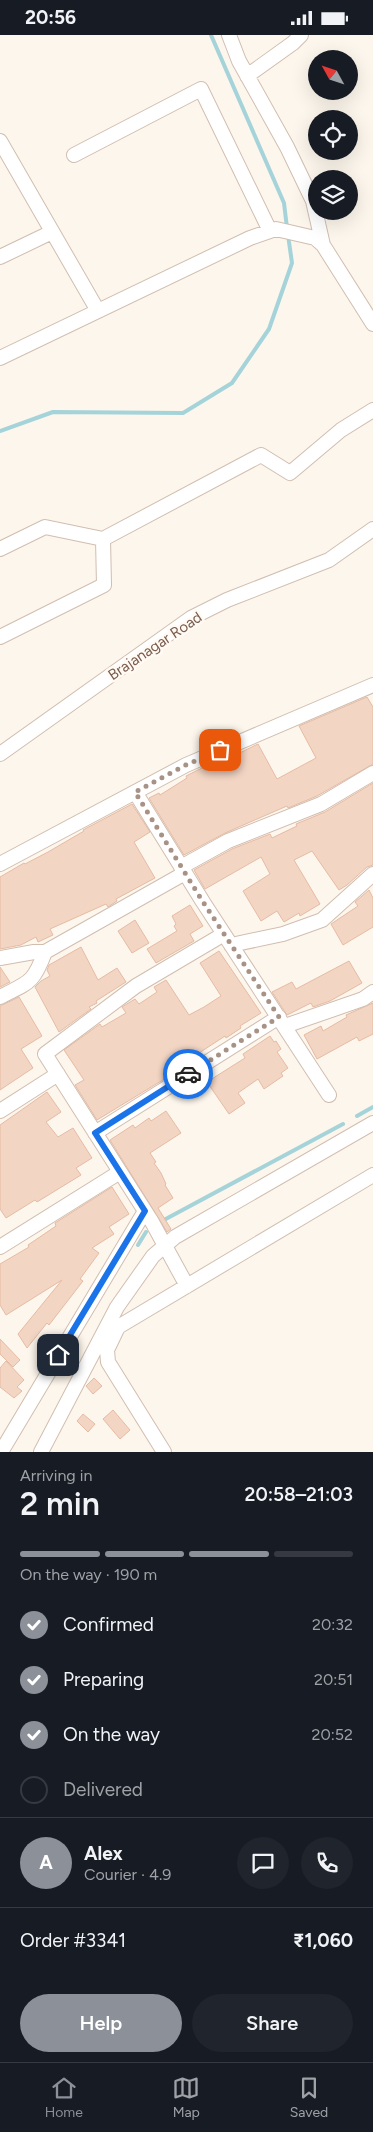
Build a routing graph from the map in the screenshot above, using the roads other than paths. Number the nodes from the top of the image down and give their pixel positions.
1 (229, 35) edge
2 (301, 35) edge
3 (247, 76) junction
4 (0, 141) edge
5 (74, 155) dead end
6 (273, 230) junction
7 (52, 232) junction
8 (319, 241) junction
9 (0, 257) edge
10 (98, 311) junction
11 (373, 324) edge
12 (0, 358) edge
13 (373, 410) edge
14 (373, 529) edge
15 (104, 539) junction
16 (0, 549) edge
17 (0, 637) edge
18 (373, 685) edge
19 (0, 754) edge
20 (373, 773) edge
21 (135, 792) junction
22 (0, 864) edge
23 (183, 870) junction
24 (373, 874) edge
25 (228, 939) junction
26 (45, 952) junction
27 (0, 958) edge
28 (373, 992) edge
29 (0, 997) edge
30 (282, 1021) junction
31 (58, 1074) junction
32 (329, 1095) dead end
33 (0, 1111) edge
34 (373, 1123) edge
35 (95, 1133) junction
36 (120, 1172) junction
37 (373, 1175) edge
38 (145, 1211) junction
39 (164, 1245) junction
40 (0, 1247) edge
41 (187, 1287) junction
42 (1, 1452) edge
43 (41, 1452) edge
44 (164, 1452) edge

1 - 3 street
2 - 3 street
3 - 8 street
4 - 7 street
5 - 6 street
6 - 8 street
6 - 10 street
7 - 9 street
7 - 10 street
8 - 11 street
10 - 12 street
13 - 15 street
14 - 19 street, Brajanagar Road
15 - 16 street
15 - 17 street
18 - 21 street
20 - 23 street
21 - 22 street
21 - 23 street
23 - 25 street
23 - 26 street
24 - 25 street
25 - 30 street
25 - 31 street
26 - 27 street
26 - 29 street
28 - 30 street
30 - 32 street
30 - 35 street
31 - 33 street
31 - 35 street
34 - 39 street
35 - 36 street
36 - 38 street
36 - 40 street
37 - 41 street
38 - 39 street
38 - 42 street
39 - 41 street
39 - 43 street
41 - 44 street

